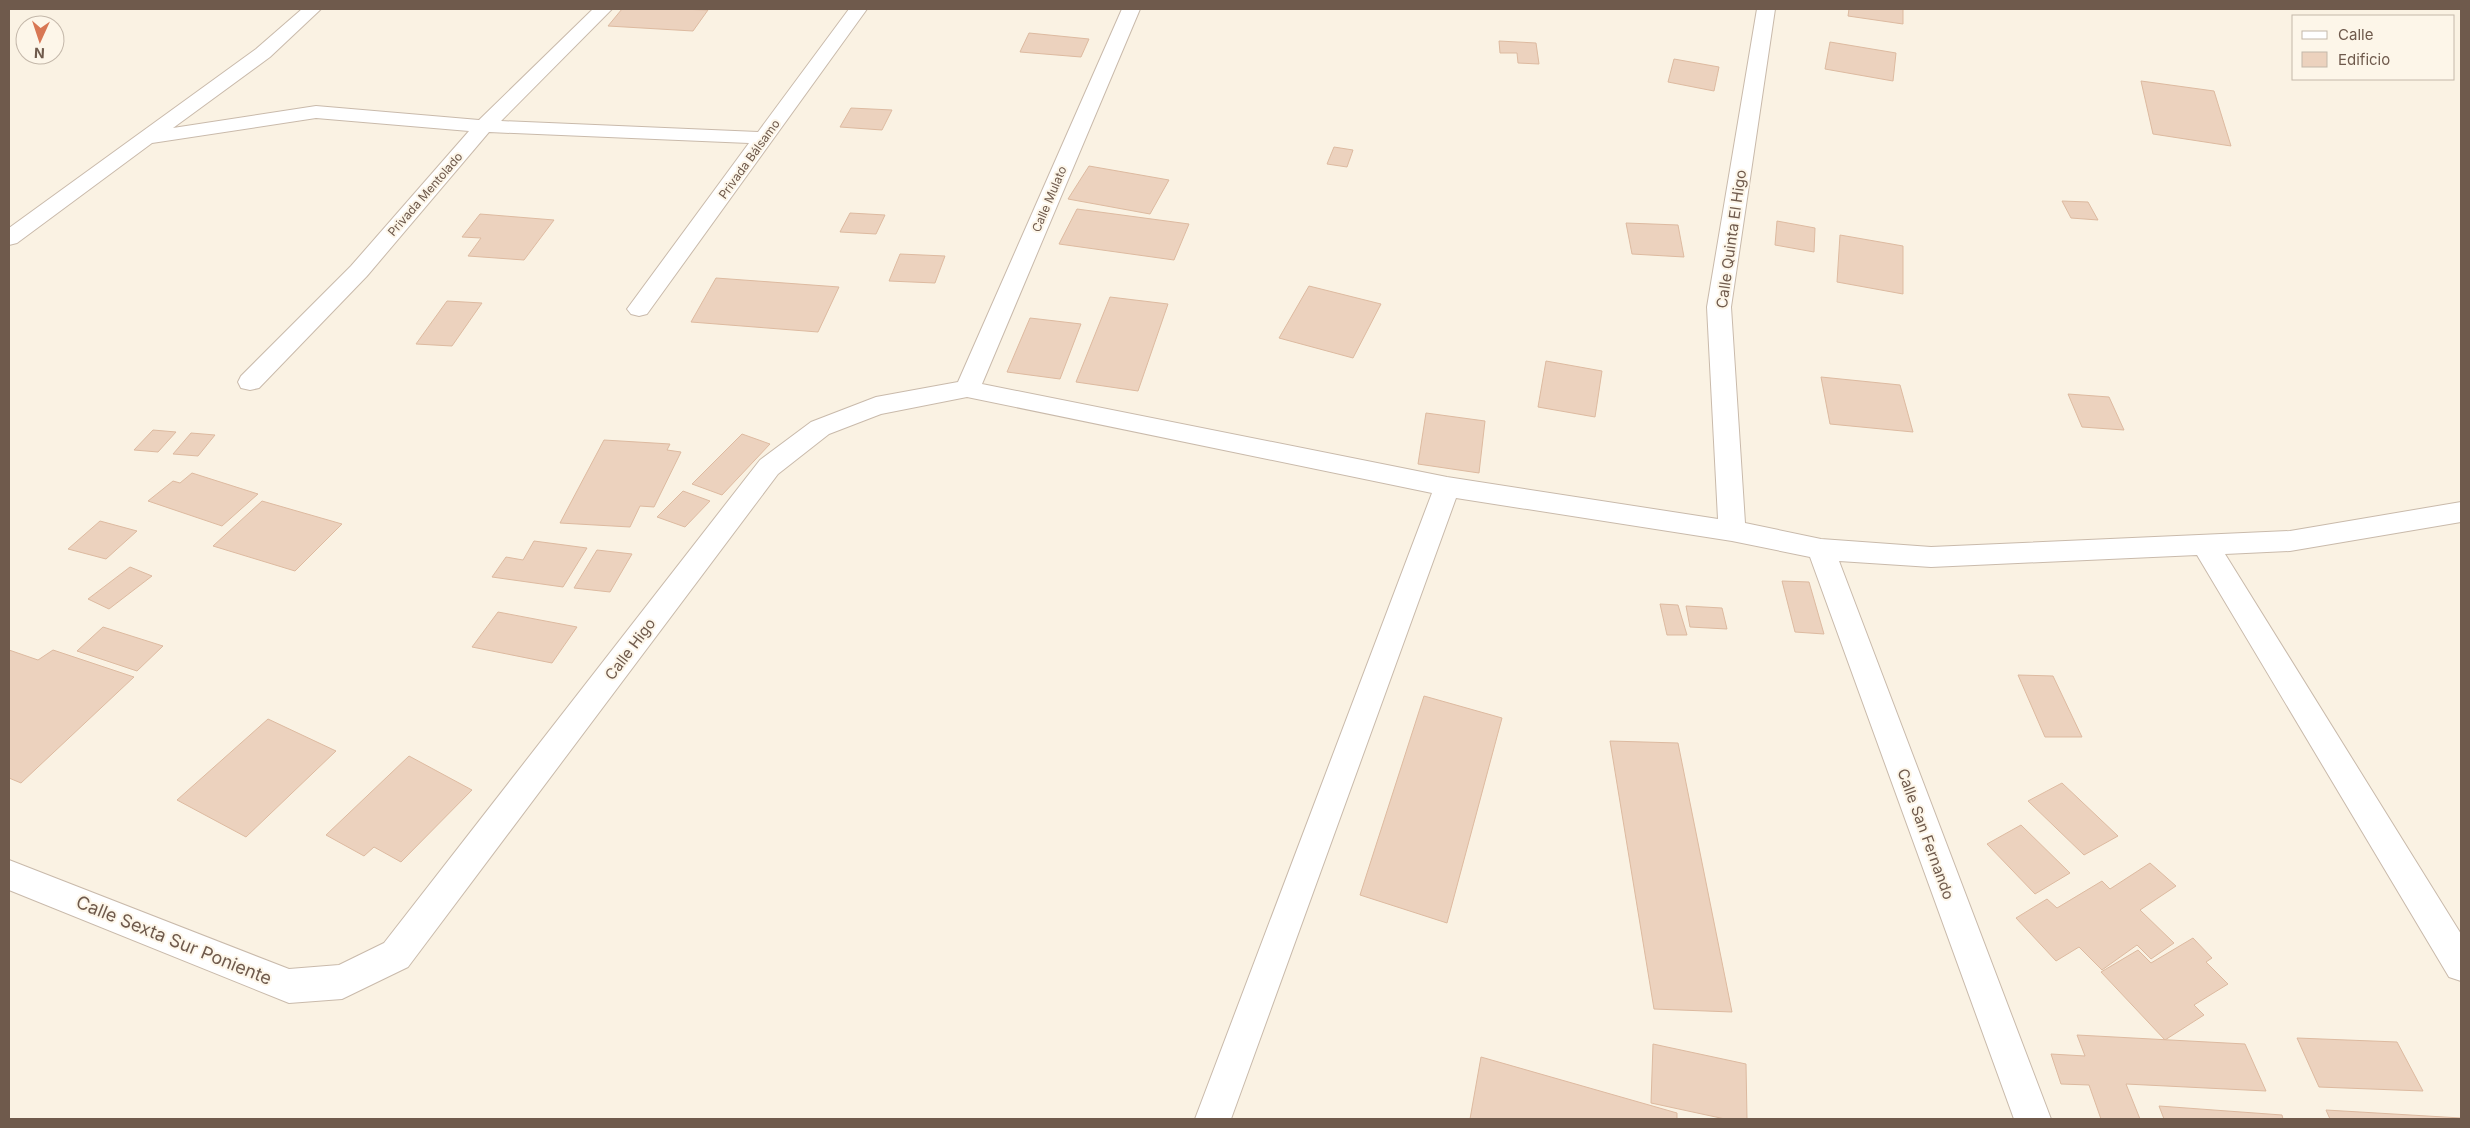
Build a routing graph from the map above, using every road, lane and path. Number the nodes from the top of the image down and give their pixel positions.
1 (312, 9) edge
2 (603, 9) edge
3 (858, 9) edge
4 (1131, 9) edge
5 (1766, 9) edge
6 (484, 126) junction
7 (148, 138) junction
8 (764, 138) junction
9 (9, 238) edge
10 (639, 309) dead end
11 (250, 382) dead end
12 (967, 389) junction
13 (1447, 487) junction
14 (2461, 512) edge
15 (1732, 530) junction
16 (2205, 545) junction
17 (1821, 549) junction
18 (9, 875) edge
19 (2461, 965) edge
20 (342, 982) joint
21 (1213, 1119) edge
22 (2032, 1119) edge

1 - 7 street
2 - 6 street, Privada Mentolado
3 - 8 street, Privada Bálsamo
4 - 12 street, Calle Mulato
5 - 15 street, Calle Quinta El Higo
6 - 7 street
6 - 8 street
6 - 11 street, Privada Mentolado
7 - 9 street
8 - 10 street, Privada Bálsamo
12 - 13 street
12 - 20 street, Calle Higo
13 - 15 street
13 - 21 street
14 - 16 street
15 - 17 street
16 - 17 street
16 - 19 street
17 - 22 street, Calle San Fernando
18 - 20 street, Calle Sexta Sur Poniente

